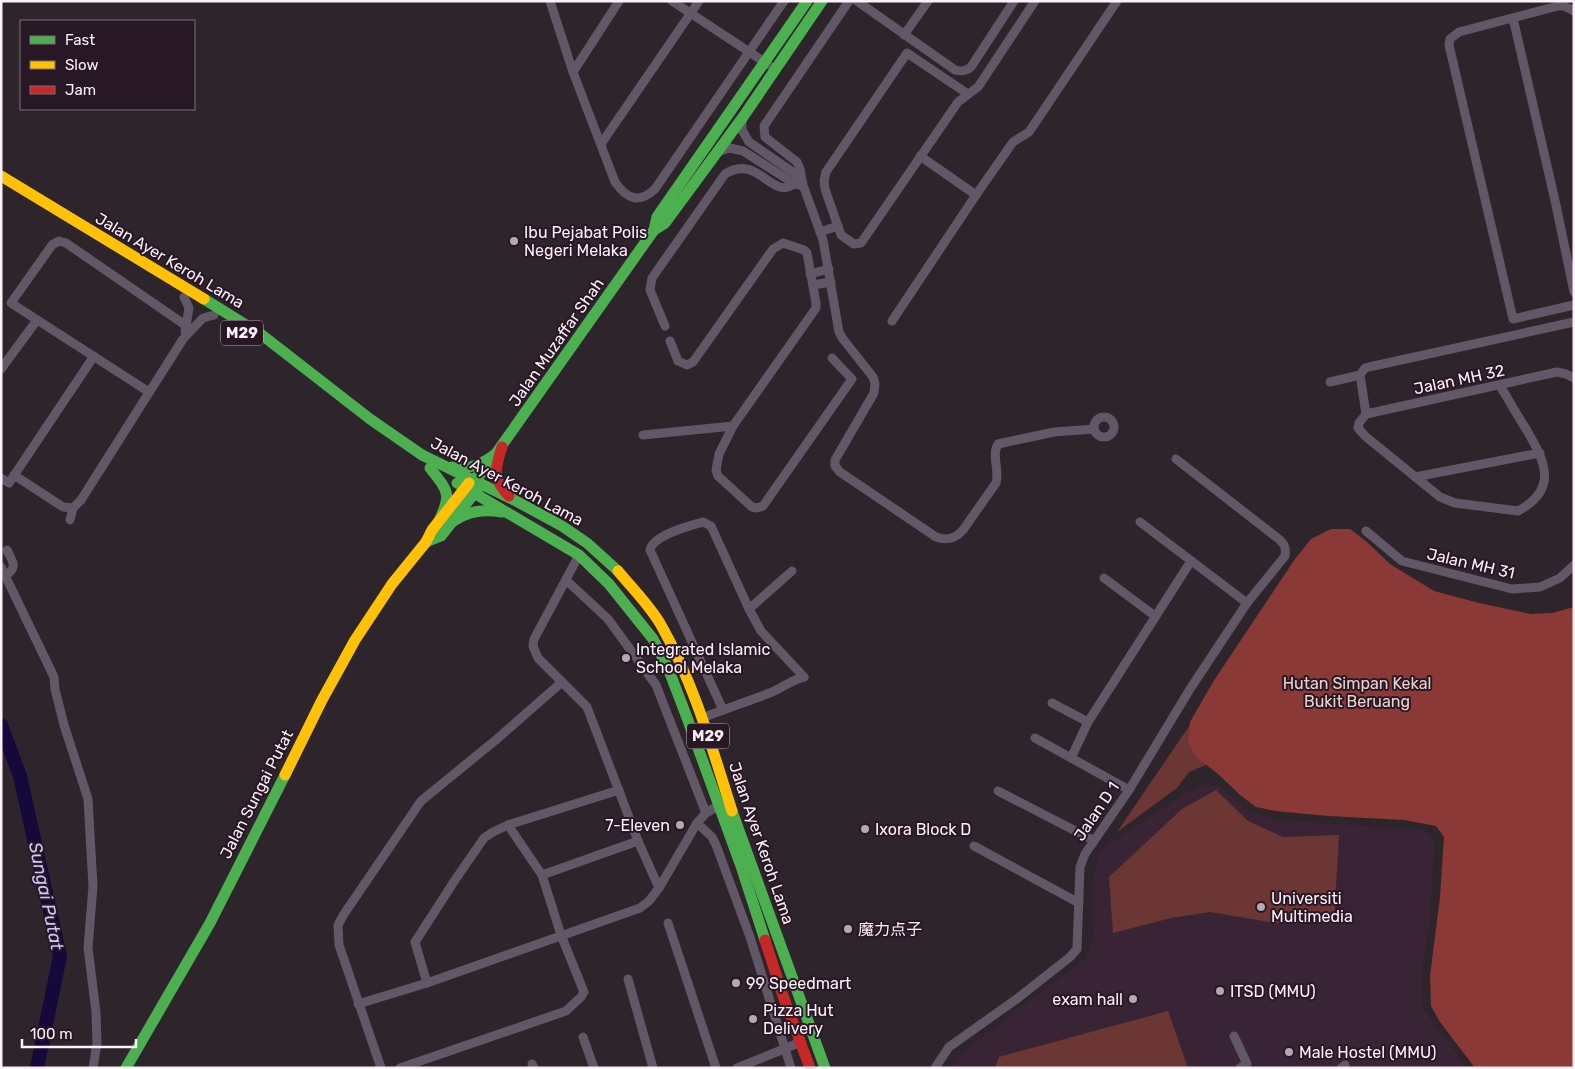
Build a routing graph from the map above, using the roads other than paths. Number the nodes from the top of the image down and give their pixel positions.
1 (550, 1) edge
2 (619, 1) edge
3 (672, 1) edge
4 (699, 1) edge
5 (784, 1) edge
6 (807, 1) edge
7 (822, 1) edge
8 (849, 1) edge
9 (857, 1) edge
10 (928, 1) edge
11 (1014, 1) edge
12 (1035, 1) edge
13 (1117, 1) edge
14 (1574, 11) edge
15 (690, 13) junction
16 (1513, 18) junction
17 (904, 35) junction
18 (750, 51) junction
19 (765, 62) junction
20 (776, 69) junction
21 (573, 72) junction
22 (968, 94) junction
23 (743, 117) junction
24 (601, 144) junction
25 (718, 152) junction
26 (920, 156) junction
27 (1, 176) edge
28 (799, 182) junction
29 (1, 186) edge
30 (976, 195) junction
31 (654, 230) junction
32 (839, 230) junction
33 (822, 236) junction
34 (829, 269) junction
35 (810, 274) junction
36 (831, 282) junction
37 (813, 285) junction
38 (1574, 292) edge
39 (184, 297) junction
40 (1574, 305) edge
41 (214, 315) junction
42 (37, 320) junction
43 (892, 322) dead end
44 (1574, 322) edge
45 (665, 326) dead end
46 (188, 328) junction
47 (670, 340) dead end
48 (94, 356) junction
49 (832, 358) dead end
50 (1, 369) edge
51 (1360, 375) junction
52 (1574, 378) edge
53 (1330, 382) dead end
54 (1500, 386) junction
55 (149, 392) junction
56 (1366, 414) junction
57 (733, 426) junction
58 (1094, 429) dead end
59 (643, 435) dead end
60 (500, 449) junction
61 (1540, 453) junction
62 (1176, 459) dead end
63 (433, 465) junction
64 (14, 475) junction
65 (1415, 477) junction
66 (1, 478) edge
67 (473, 486) junction
68 (516, 500) junction
69 (73, 508) junction
70 (513, 515) junction
71 (70, 520) dead end
72 (438, 522) junction
73 (452, 522) junction
74 (1140, 522) dead end
75 (1366, 531) dead end
76 (426, 542) junction
77 (7, 550) dead end
78 (579, 555) junction
79 (1191, 561) junction
80 (1574, 565) edge
81 (1, 567) edge
82 (792, 571) dead end
83 (6, 576) junction
84 (1104, 578) dead end
85 (566, 580) junction
86 (1247, 603) junction
87 (749, 609) junction
88 (1155, 616) junction
89 (562, 682) junction
90 (760, 696) junction
91 (1052, 703) dead end
92 (765, 706) dead end
93 (722, 710) junction
94 (702, 718) junction
95 (1088, 722) junction
96 (1035, 738) dead end
97 (1071, 758) junction
98 (619, 790) junction
99 (1129, 790) junction
100 (998, 791) dead end
101 (718, 806) junction
102 (706, 813) junction
103 (697, 823) junction
104 (508, 825) junction
105 (1093, 840) junction
106 (638, 841) junction
107 (974, 846) dead end
108 (542, 875) junction
109 (659, 888) junction
110 (1079, 903) junction
111 (668, 924) dead end
112 (561, 934) junction
113 (628, 978) dead end
114 (427, 984) junction
115 (798, 995) junction
116 (358, 1004) junction
117 (1234, 1036) dead end
118 (583, 1037) dead end
119 (801, 1042) junction
120 (784, 1048) junction
121 (93, 1068) edge
122 (126, 1068) edge
123 (381, 1068) edge
124 (400, 1068) edge
125 (594, 1068) edge
126 (653, 1068) edge
127 (716, 1068) edge
128 (737, 1068) edge
129 (791, 1068) edge
130 (810, 1068) edge
131 (820, 1068) edge
132 (826, 1068) edge
133 (935, 1068) edge
134 (1240, 1068) edge

1 - 21 street
2 - 21 street
3 - 15 street
4 - 15 street
5 - 18 street
6 - 19 main road, Jalan Muzaffar Shah
7 - 20 main road, Jalan Muzaffar Shah
8 - 28 street
9 - 17 street
10 - 17 street
11 - 17 street
12 - 22 street
13 - 30 street
14 - 16 street
15 - 18 street
15 - 24 street
16 - 38 street
16 - 40 street
18 - 19 street
18 - 24 street
19 - 20 street
19 - 31 main road, Jalan Muzaffar Shah
20 - 23 main road, Jalan Muzaffar Shah
21 - 24 street
22 - 26 street
22 - 32 street
23 - 25 main road, Jalan Muzaffar Shah
23 - 28 street
25 - 28 street
25 - 31 main road, Jalan Muzaffar Shah
26 - 30 street
26 - 32 street
27 - 63 main road, Jalan Ayer Keroh Lama / M29
28 - 33 street
28 - 45 street
29 - 39 main road, Jalan Ayer Keroh Lama / M29
30 - 43 street
31 - 60 main road, Jalan Muzaffar Shah
32 - 33 street
33 - 34 street
34 - 35 street
34 - 36 street
35 - 37 street
35 - 47 street
36 - 37 street
36 - 58 street
37 - 57 street
39 - 41 main road, Jalan Ayer Keroh Lama / M29
39 - 46 street
41 - 46 street
41 - 63 main road, Jalan Ayer Keroh Lama / M29
42 - 46 street
42 - 48 street
42 - 50 street
44 - 51 street
46 - 55 street
48 - 55 street
48 - 64 street
49 - 57 street
51 - 53 street
51 - 56 street
52 - 54 street, Jalan MH 32
54 - 56 street, Jalan MH 32
54 - 61 street
55 - 69 street
56 - 65 street
57 - 59 street
60 - 63 main road
60 - 67 main road, Jalan Muzaffar Shah
60 - 68 main road
61 - 65 street
61 - 65 street
62 - 86 street, Jalan D 1
63 - 67 main road, Jalan Ayer Keroh Lama / M29
63 - 72 main road
64 - 66 street
64 - 69 street
67 - 68 main road, Jalan Ayer Keroh Lama / M29
67 - 70 main road, Jalan Ayer Keroh Lama / M29
67 - 72 main road, Jalan Sungai Putat
67 - 73 main road, Jalan Sungai Putat
68 - 94 main road, Jalan Ayer Keroh Lama / M29
69 - 71 street
70 - 73 main road
70 - 78 main road, Jalan Ayer Keroh Lama / M29
72 - 76 main road, Jalan Sungai Putat
73 - 76 main road, Jalan Sungai Putat
74 - 79 street
75 - 80 street, Jalan MH 31
76 - 122 main road, Jalan Sungai Putat
77 - 83 street
78 - 85 street
78 - 101 main road, Jalan Ayer Keroh Lama / M29
79 - 86 street
79 - 88 street
81 - 83 street
82 - 87 street
83 - 121 street
84 - 88 street
85 - 89 street
85 - 102 street
86 - 99 street, Jalan D 1
87 - 90 street
87 - 93 street
88 - 95 street
89 - 98 street
89 - 116 street
90 - 92 street
90 - 93 street
91 - 95 street
93 - 94 street
94 - 115 main road, Jalan Ayer Keroh Lama / M29
95 - 97 street
96 - 97 street
97 - 99 street
98 - 104 street
98 - 106 street
99 - 105 street, Jalan D 1
100 - 105 street
101 - 102 street
101 - 119 main road, Jalan Ayer Keroh Lama / M29
102 - 103 street
103 - 109 street
103 - 120 street
104 - 108 street
104 - 114 street
105 - 110 street, Jalan D 1
106 - 108 street
106 - 109 street
107 - 110 street
108 - 112 street
109 - 112 street
110 - 133 street, Jalan D 1
111 - 127 street
112 - 114 street
112 - 124 street
113 - 126 street
114 - 116 street
115 - 119 main road
115 - 132 main road, Jalan Ayer Keroh Lama / M29
116 - 123 street
117 - 134 street
118 - 125 street
119 - 120 street
119 - 130 main road, Jalan Ayer Keroh Lama / M29
119 - 131 main road
120 - 128 street
120 - 129 street

